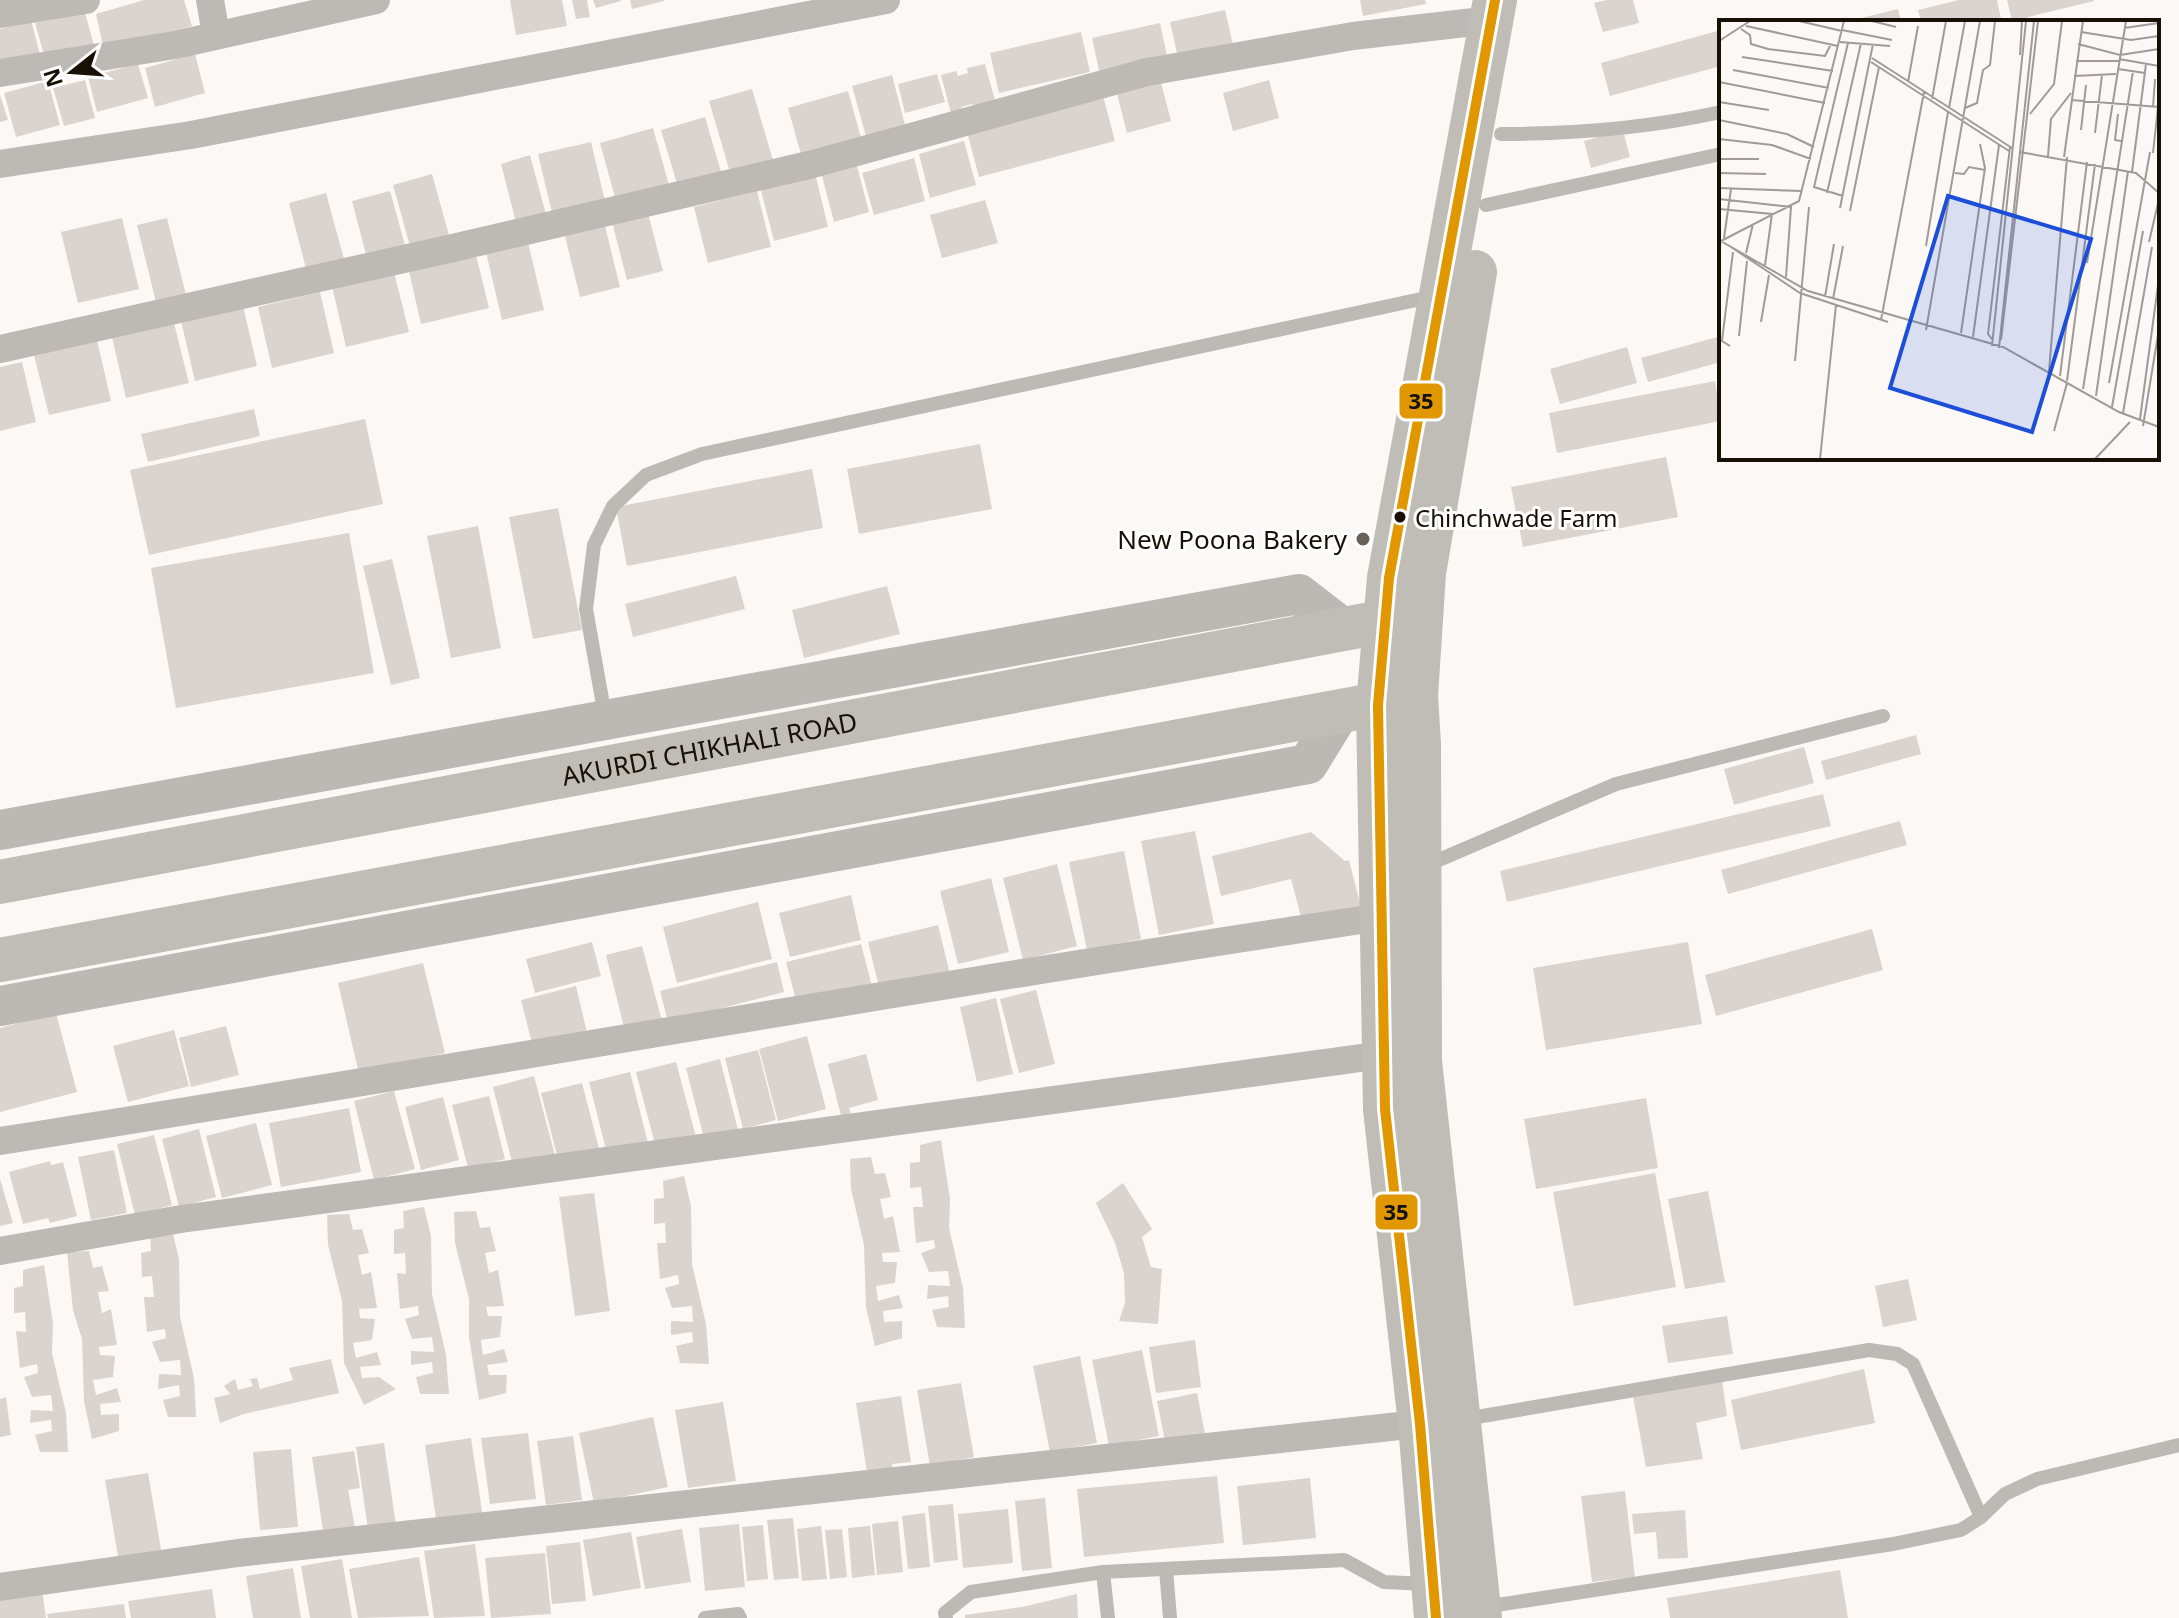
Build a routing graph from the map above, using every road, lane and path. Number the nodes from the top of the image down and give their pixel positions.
1 (86, 0) edge
2 (210, 0) edge
3 (376, 0) edge
4 (886, 0) edge
5 (1504, 7) edge
6 (0, 14) edge
7 (216, 35) junction
8 (0, 73) edge
9 (1719, 112) edge
10 (1501, 134) junction
11 (1719, 154) edge
12 (0, 164) edge
13 (1486, 205) junction
14 (1441, 295) junction
15 (0, 349) edge
16 (1403, 618) junction
17 (1343, 628) junction
18 (1378, 704) junction
19 (1883, 716) dead end
20 (606, 720) junction
21 (0, 830) edge
22 (1419, 868) junction
23 (0, 882) edge
24 (1381, 917) junction
25 (0, 960) edge
26 (0, 1006) edge
27 (1401, 1058) junction
28 (0, 1141) edge
29 (0, 1251) edge
30 (1440, 1422) junction
31 (2179, 1445) edge
32 (1981, 1517) junction
33 (1166, 1569) junction
34 (1103, 1572) junction
35 (0, 1587) edge
36 (1435, 1601) edge
37 (1480, 1613) edge
38 (705, 1618) edge
39 (740, 1618) edge
40 (946, 1618) edge
41 (1108, 1618) edge
42 (1170, 1618) edge

1 - 6 street
2 - 7 street
3 - 7 street
4 - 12 street
5 - 10 main road
5 - 14 main road
5 - 15 street
7 - 8 street
9 - 10 lane
10 - 13 main road
11 - 13 lane
13 - 16 main road
14 - 16 main road
14 - 20 lane
16 - 17 main road, AKURDI CHIKHALI ROAD
16 - 18 main road
17 - 20 street
17 - 23 main road, AKURDI CHIKHALI ROAD
18 - 22 main road
18 - 24 main road
18 - 25 main road
18 - 26 street
19 - 22 lane
20 - 21 street
22 - 27 main road
24 - 27 main road
24 - 28 street
27 - 29 street
27 - 30 main road
30 - 32 lane
30 - 35 street
30 - 36 main road
30 - 37 main road
31 - 32 lane
32 - 37 lane
33 - 34 lane
33 - 36 lane
33 - 42 lane
34 - 40 lane
34 - 41 lane
38 - 39 lane

